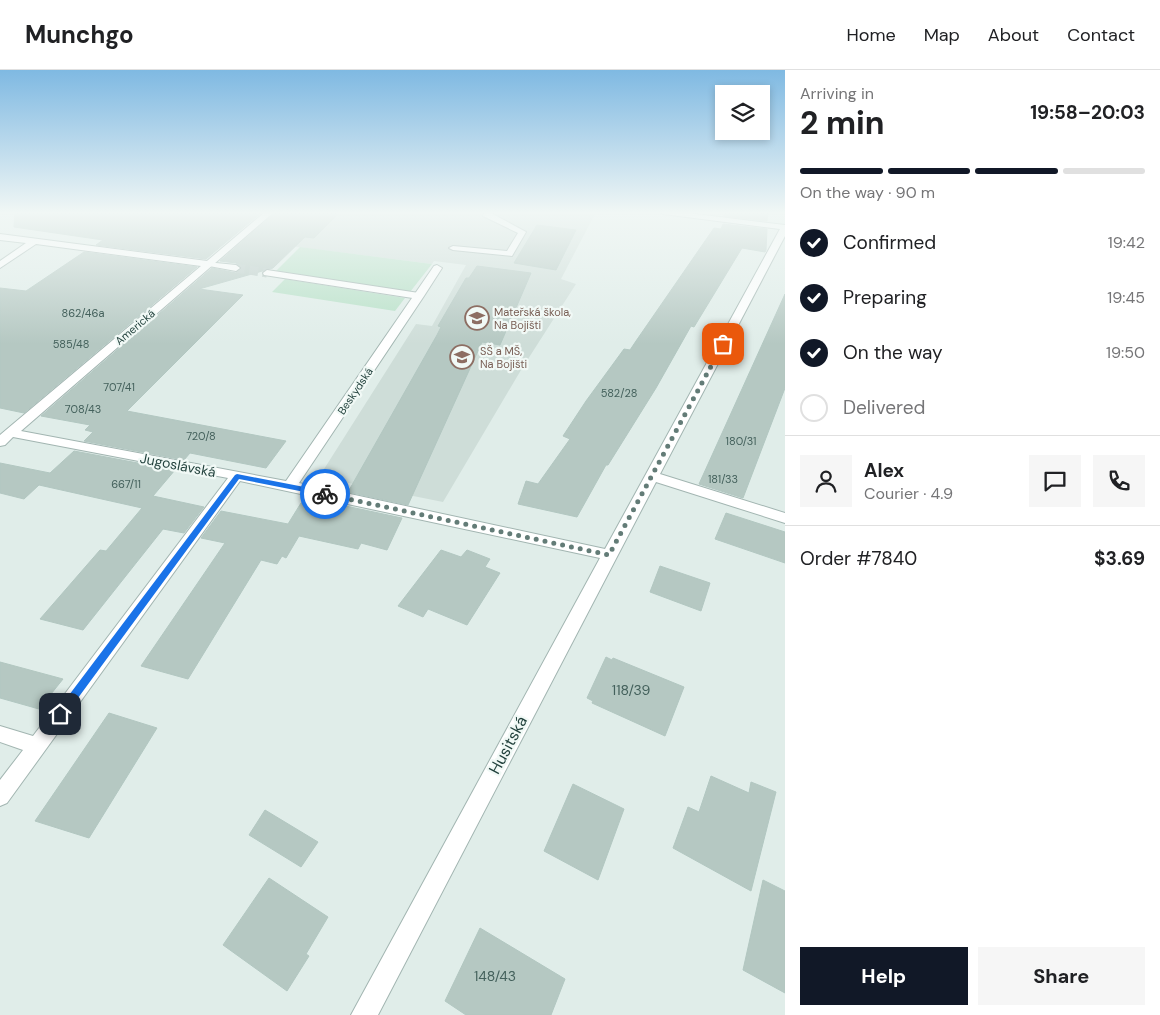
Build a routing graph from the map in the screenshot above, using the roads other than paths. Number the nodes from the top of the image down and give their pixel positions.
1 (13, 256) edge
2 (149, 256) edge
3 (218, 256) edge
4 (769, 256) edge
5 (209, 264) junction
6 (0, 265) edge
7 (236, 268) tunnel mouth
8 (436, 268) dead end
9 (267, 273) tunnel mouth
10 (420, 296) junction
11 (5, 438) edge
12 (237, 476) junction
13 (652, 476) junction
14 (290, 486) junction
15 (785, 518) edge
16 (609, 555) junction
17 (0, 734) edge
18 (37, 746) junction
19 (0, 796) edge
20 (364, 1015) edge

1 - 6 street
2 - 5 street
3 - 5 street, Americká
4 - 13 street, Husitská
5 - 7 lane
5 - 11 street, Americká
8 - 10 street, Beskydská
9 - 10 lane
10 - 14 street, Beskydská
11 - 12 street, Jugoslávská
12 - 14 street, Jugoslávská
12 - 18 street
13 - 15 street
13 - 16 street, Husitská
14 - 16 street, Jugoslávská
16 - 20 street, Husitská
17 - 18 street
18 - 19 street

